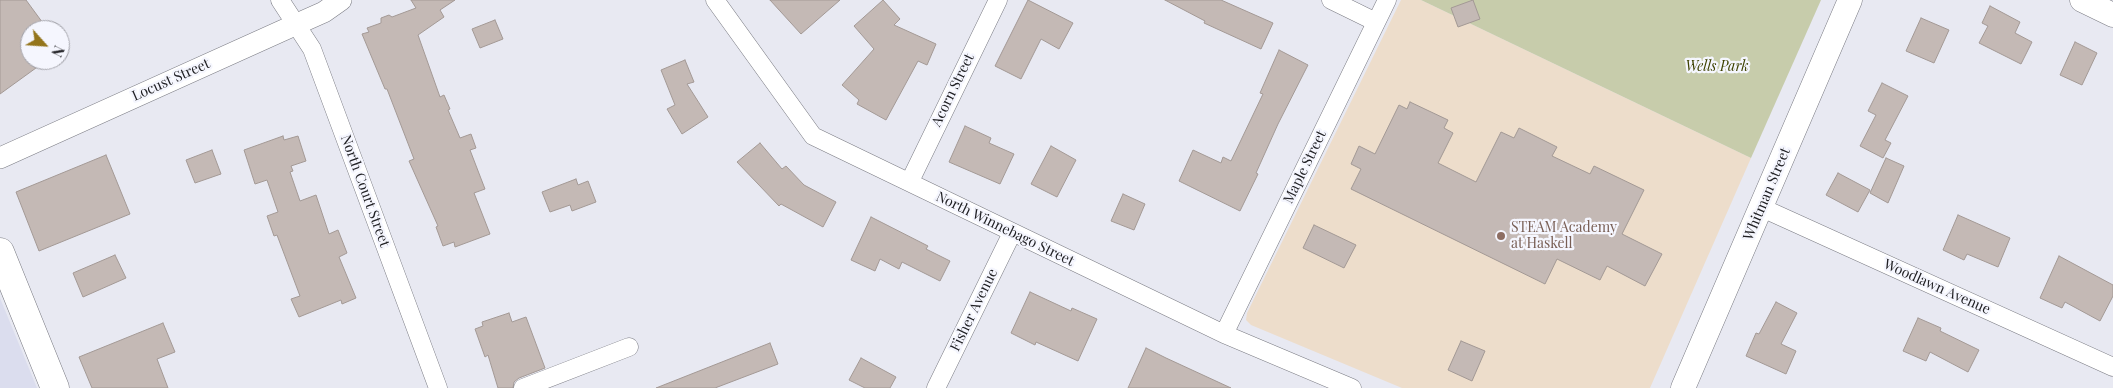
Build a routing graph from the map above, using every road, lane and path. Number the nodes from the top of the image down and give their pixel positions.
1 (280, 0) edge
2 (342, 0) edge
3 (715, 0) edge
4 (998, 0) edge
5 (1331, 0) edge
6 (1387, 0) edge
7 (1850, 0) edge
8 (1866, 0) edge
9 (2082, 0) edge
10 (2113, 15) edge
11 (1376, 22) junction
12 (297, 24) junction
13 (1834, 36) junction
14 (0, 158) edge
15 (910, 181) junction
16 (1760, 207) junction
17 (1012, 233) junction
18 (0, 252) edge
19 (1224, 334) junction
20 (629, 347) dead end
21 (2113, 367) edge
22 (55, 388) edge
23 (438, 388) edge
24 (523, 388) edge
25 (936, 388) edge
26 (1352, 388) edge
27 (1683, 388) edge

1 - 12 street, North Court Street
2 - 12 street, Locust Street
3 - 15 street, North Winnebago Street
4 - 15 street, Acorn Street
5 - 11 street
6 - 11 street, Maple Street
7 - 13 main road, Whitman Street
8 - 13 main road
9 - 10 main road
11 - 19 street, Maple Street
12 - 14 street, Locust Street
12 - 23 street, North Court Street
13 - 16 main road, Whitman Street
15 - 17 street, North Winnebago Street
16 - 21 street, Woodlawn Avenue
16 - 27 main road, Whitman Street
17 - 19 street, North Winnebago Street
17 - 25 street, Fisher Avenue
18 - 22 main road
19 - 26 street, North Winnebago Street
20 - 24 street

